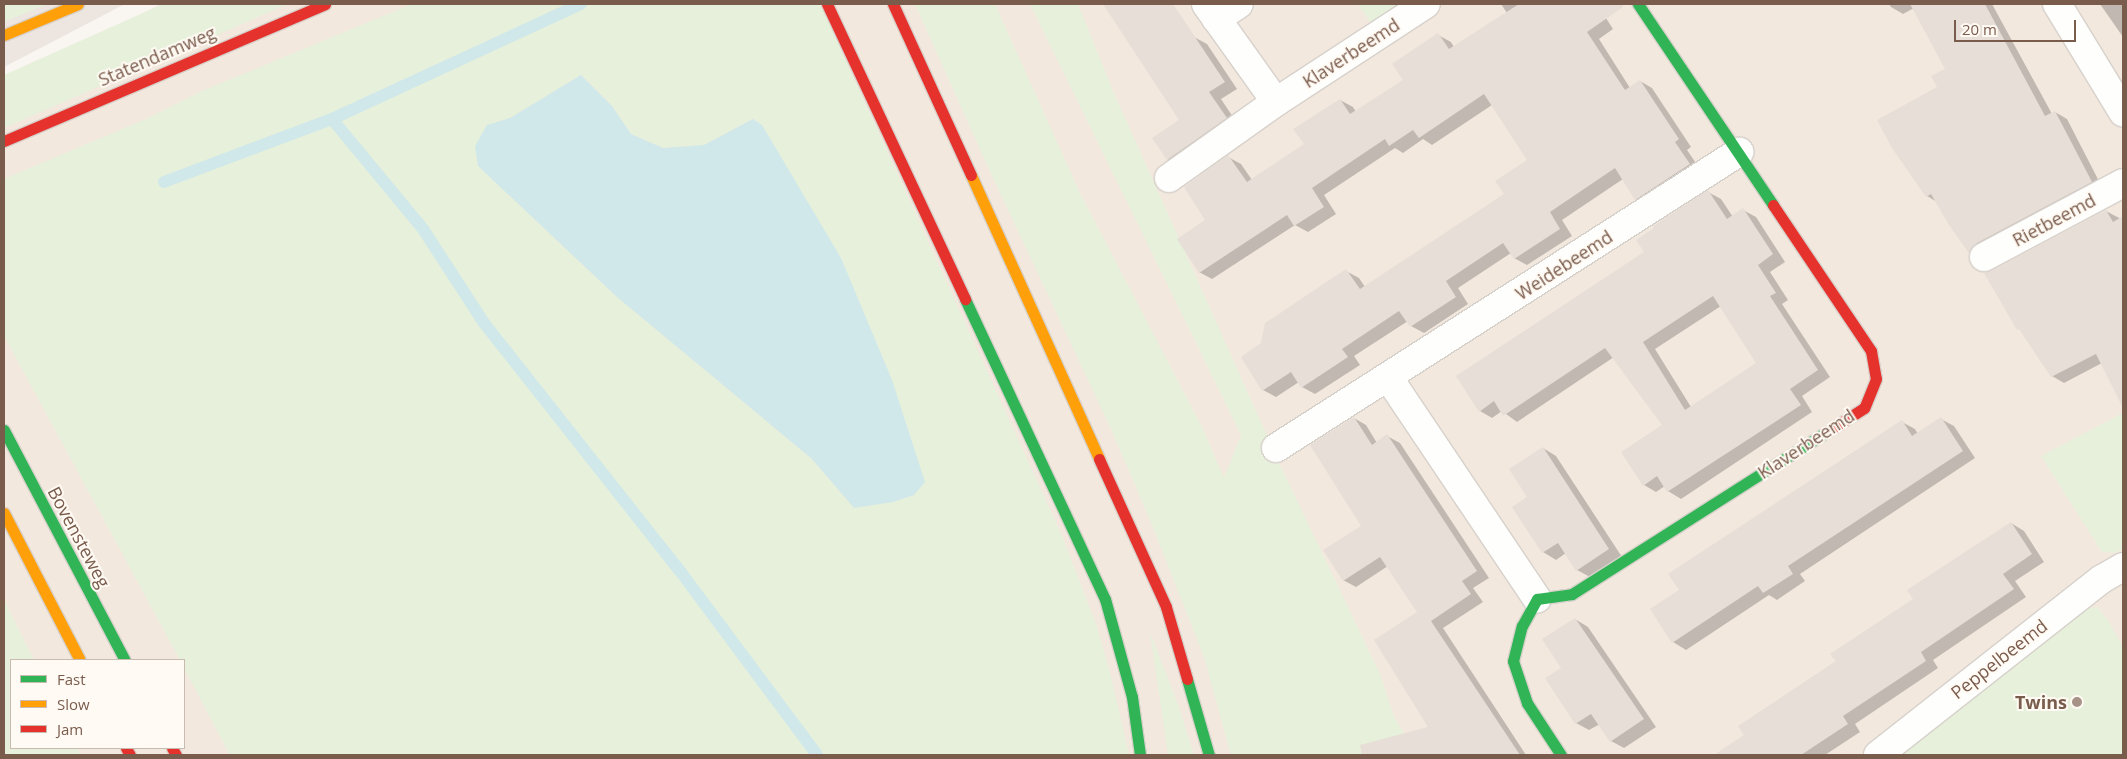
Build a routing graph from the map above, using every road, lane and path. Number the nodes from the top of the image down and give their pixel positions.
1 (78, 4) edge
2 (325, 4) edge
3 (827, 4) edge
4 (893, 4) edge
5 (1239, 4) edge
6 (1426, 4) edge
7 (1638, 4) edge
8 (2057, 4) edge
9 (1211, 11) edge
10 (4, 35) edge
11 (1276, 102) junction
12 (2123, 112) edge
13 (4, 141) edge
14 (1740, 152) junction
15 (1169, 178) dead end
16 (2123, 183) edge
17 (1984, 257) dead end
18 (1388, 377) junction
19 (4, 430) edge
20 (1276, 448) dead end
21 (4, 514) edge
22 (2123, 567) edge
23 (1537, 599) junction
24 (79, 659) edge
25 (124, 659) edge
26 (1140, 755) edge
27 (1209, 755) edge
28 (1561, 755) edge
29 (1878, 755) edge

1 - 10 main road
2 - 13 main road, Statendamweg
3 - 26 main road
4 - 27 main road
5 - 9 street
6 - 11 street, Klaverbeemd
7 - 14 main road, Klaverbeemd
8 - 12 street
9 - 11 street
11 - 15 street, Klaverbeemd
14 - 18 street, Weidebeemd
14 - 23 main road, Klaverbeemd
16 - 17 street, Rietbeemd
18 - 20 street, Weidebeemd
18 - 23 street
19 - 25 main road, Bovensteweg
21 - 24 main road
22 - 29 street, Peppelbeemd
23 - 28 main road

